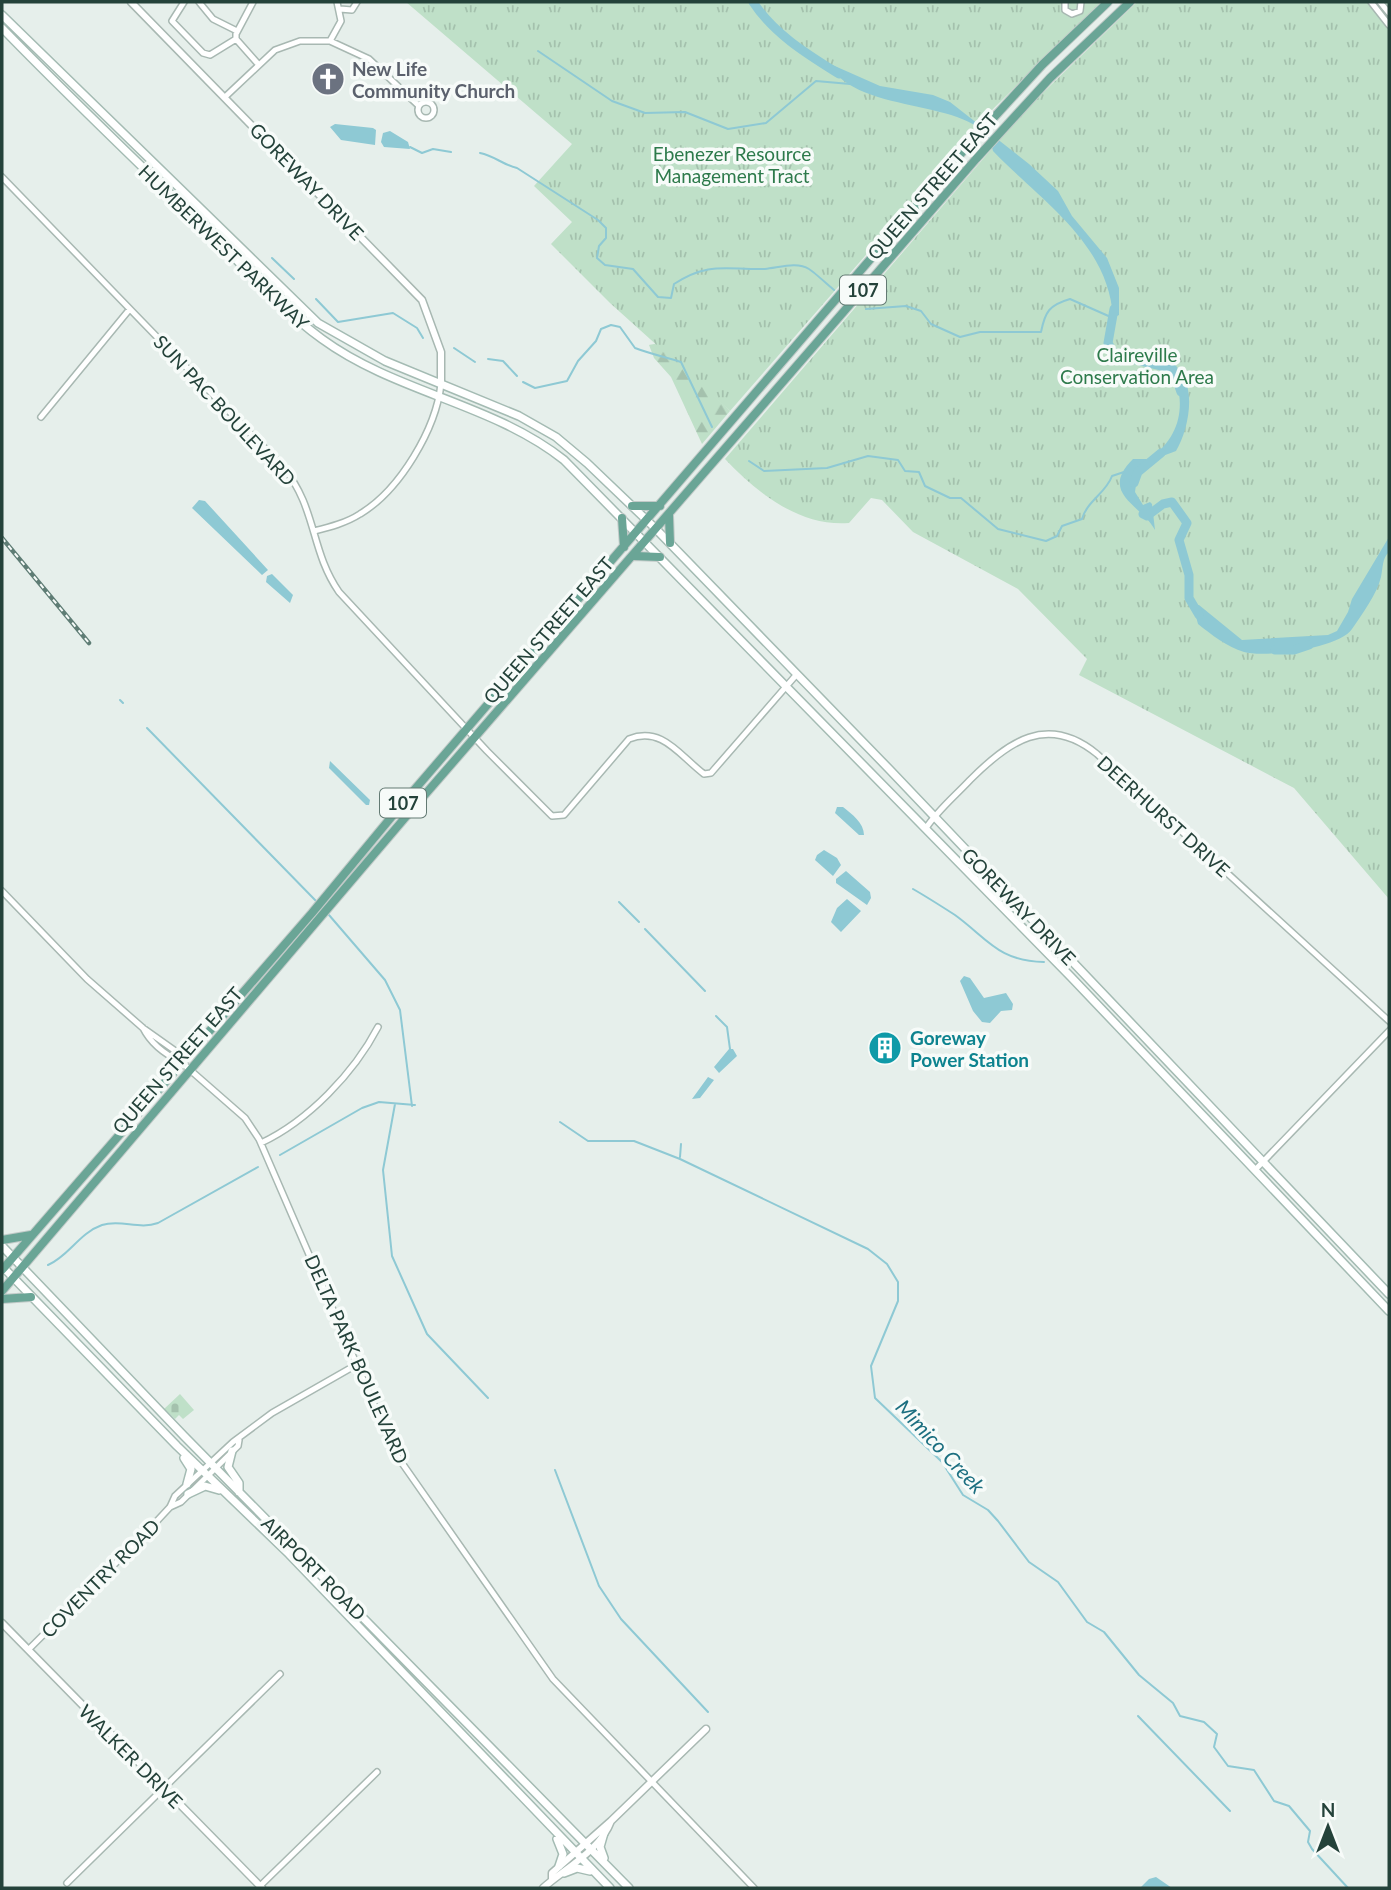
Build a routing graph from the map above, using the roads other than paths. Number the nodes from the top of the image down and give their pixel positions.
1 (131, 2) edge
2 (184, 2) edge
3 (199, 2) edge
4 (253, 2) edge
5 (357, 2) edge
6 (1065, 2) edge
7 (1081, 2) edge
8 (1108, 2) edge
9 (1130, 2) edge
10 (1371, 2) edge
11 (1380, 2) edge
12 (340, 5) edge
13 (1389, 13) edge
14 (2, 15) edge
15 (1389, 25) edge
16 (2, 28) edge
17 (237, 32) junction
18 (236, 39) junction
19 (330, 41) junction
20 (258, 65) junction
21 (225, 97) junction
22 (419, 106) dead end
23 (2, 177) edge
24 (129, 310) junction
25 (441, 383) junction
26 (440, 395) junction
27 (41, 416) dead end
28 (632, 506) junction
29 (660, 506) junction
30 (669, 515) junction
31 (622, 518) junction
32 (647, 520) junction
33 (656, 529) junction
34 (314, 531) junction
35 (637, 533) junction
36 (646, 542) junction
37 (670, 543) junction
38 (624, 547) junction
39 (634, 556) junction
40 (660, 557) junction
41 (797, 674) junction
42 (787, 684) junction
43 (467, 728) junction
44 (475, 737) junction
45 (934, 817) junction
46 (926, 828) junction
47 (343, 884) junction
48 (2, 891) edge
49 (316, 916) junction
50 (1389, 1021) edge
51 (377, 1027) dead end
52 (1389, 1031) edge
53 (181, 1062) junction
54 (189, 1070) junction
55 (130, 1121) junction
56 (261, 1143) junction
57 (124, 1146) junction
58 (1264, 1162) junction
59 (1255, 1170) junction
60 (31, 1235) junction
61 (2, 1240) edge
62 (2, 1245) edge
63 (13, 1257) junction
64 (23, 1267) junction
65 (2, 1268) edge
66 (13, 1278) junction
67 (2, 1291) edge
68 (1389, 1294) edge
69 (32, 1297) junction
70 (2, 1299) edge
71 (1389, 1311) edge
72 (356, 1365) junction
73 (239, 1440) junction
74 (177, 1446) junction
75 (232, 1451) junction
76 (213, 1466) junction
77 (205, 1473) junction
78 (187, 1484) junction
79 (239, 1492) junction
80 (188, 1494) junction
81 (227, 1495) junction
82 (170, 1507) junction
83 (2, 1623) edge
84 (29, 1649) junction
85 (280, 1674) dead end
86 (706, 1729) dead end
87 (377, 1772) dead end
88 (651, 1782) junction
89 (163, 1787) junction
90 (611, 1821) junction
91 (551, 1827) junction
92 (604, 1833) junction
93 (587, 1846) junction
94 (577, 1855) junction
95 (561, 1870) junction
96 (616, 1875) junction
97 (603, 1881) junction
98 (67, 1883) dead end
99 (261, 1887) edge
100 (543, 1888) edge
101 (610, 1888) edge
102 (629, 1888) edge
103 (754, 1888) edge

1 - 21 street, GOREWAY DRIVE
2 - 18 street
3 - 17 street
4 - 17 street
5 - 12 street
6 - 7 street
8 - 29 main road, QUEEN STREET EAST / 107
9 - 30 main road, QUEEN STREET EAST / 107
10 - 15 street
11 - 13 street
12 - 19 street
14 - 25 main road, HUMBERWEST PARKWAY
16 - 26 main road, HUMBERWEST PARKWAY
17 - 18 street
18 - 20 street
19 - 20 street
19 - 22 street
20 - 21 street
21 - 25 street, GOREWAY DRIVE
23 - 24 street, SUN PAC BOULEVARD
24 - 27 street
24 - 34 street, SUN PAC BOULEVARD
25 - 26 street
25 - 28 main road, HUMBERWEST PARKWAY
26 - 31 main road, HUMBERWEST PARKWAY
26 - 34 street
28 - 29 main road
28 - 32 main road, HUMBERWEST PARKWAY
29 - 32 main road, QUEEN STREET EAST / 107
30 - 33 main road, QUEEN STREET EAST / 107
30 - 37 main road
31 - 35 main road, HUMBERWEST PARKWAY
31 - 38 main road
32 - 33 main road, GOREWAY DRIVE
32 - 35 main road, QUEEN STREET EAST / 107
33 - 36 main road, QUEEN STREET EAST / 107
33 - 37 main road, GOREWAY DRIVE
34 - 43 street, SUN PAC BOULEVARD
35 - 36 main road, HUMBERWEST PARKWAY
35 - 38 main road, QUEEN STREET EAST / 107
36 - 39 main road, QUEEN STREET EAST / 107
36 - 40 main road, GOREWAY DRIVE
37 - 41 main road, GOREWAY DRIVE
38 - 43 main road, QUEEN STREET EAST / 107
39 - 40 main road
39 - 44 main road, QUEEN STREET EAST / 107
40 - 42 main road, GOREWAY DRIVE
41 - 42 street
41 - 45 main road, GOREWAY DRIVE
42 - 44 street, SUN PAC BOULEVARD
42 - 46 main road, GOREWAY DRIVE
43 - 44 street, SUN PAC BOULEVARD
43 - 47 main road, QUEEN STREET EAST / 107
44 - 47 main road, QUEEN STREET EAST / 107
45 - 46 street, DEERHURST DRIVE
45 - 50 street, DEERHURST DRIVE
45 - 58 main road, GOREWAY DRIVE
46 - 59 main road, GOREWAY DRIVE
47 - 49 main road, QUEEN STREET EAST / 107
48 - 53 street, DELTA PARK BOULEVARD
49 - 53 main road, QUEEN STREET EAST / 107
49 - 54 main road, QUEEN STREET EAST / 107
51 - 56 street
52 - 58 street
53 - 54 street, DELTA PARK BOULEVARD
53 - 55 main road, QUEEN STREET EAST / 107
54 - 56 street, DELTA PARK BOULEVARD
54 - 57 main road, QUEEN STREET EAST / 107
55 - 57 main road
55 - 60 main road, QUEEN STREET EAST / 107
56 - 72 street, DELTA PARK BOULEVARD
57 - 64 main road, QUEEN STREET EAST / 107
58 - 59 street
58 - 68 main road, GOREWAY DRIVE
59 - 71 main road, GOREWAY DRIVE
60 - 61 main road
60 - 63 main road, QUEEN STREET EAST / 107
62 - 63 main road, AIRPORT ROAD
63 - 64 main road, AIRPORT ROAD
63 - 65 main road, QUEEN STREET EAST / 107
64 - 66 main road, QUEEN STREET EAST / 107
64 - 76 main road, AIRPORT ROAD
65 - 66 main road, AIRPORT ROAD
66 - 67 main road, QUEEN STREET EAST / 107
66 - 69 main road, AIRPORT ROAD
69 - 70 main road
69 - 74 main road, AIRPORT ROAD
72 - 73 street
72 - 88 street, DELTA PARK BOULEVARD
73 - 75 street
73 - 76 street
74 - 77 main road, AIRPORT ROAD
74 - 78 main road
75 - 76 street
75 - 79 main road
76 - 77 street, COVENTRY ROAD
76 - 79 main road, AIRPORT ROAD
77 - 78 street, COVENTRY ROAD
77 - 80 street, COVENTRY ROAD
77 - 81 main road, AIRPORT ROAD
78 - 82 street, COVENTRY ROAD
79 - 93 main road, AIRPORT ROAD
80 - 81 main road
80 - 82 street, COVENTRY ROAD
81 - 91 main road, AIRPORT ROAD
82 - 84 street, COVENTRY ROAD
83 - 84 street, WALKER DRIVE
84 - 89 street, WALKER DRIVE
85 - 89 street
86 - 88 street
87 - 99 street
88 - 90 street
88 - 103 street, DELTA PARK BOULEVARD
89 - 98 street
89 - 99 street, WALKER DRIVE
90 - 92 street
90 - 93 street
91 - 94 main road, AIRPORT ROAD
91 - 95 main road
92 - 93 street
92 - 96 main road
93 - 94 street
93 - 96 main road, AIRPORT ROAD
94 - 95 street
94 - 97 main road, AIRPORT ROAD
95 - 97 main road
95 - 100 street
96 - 102 main road, AIRPORT ROAD
97 - 101 main road, AIRPORT ROAD

